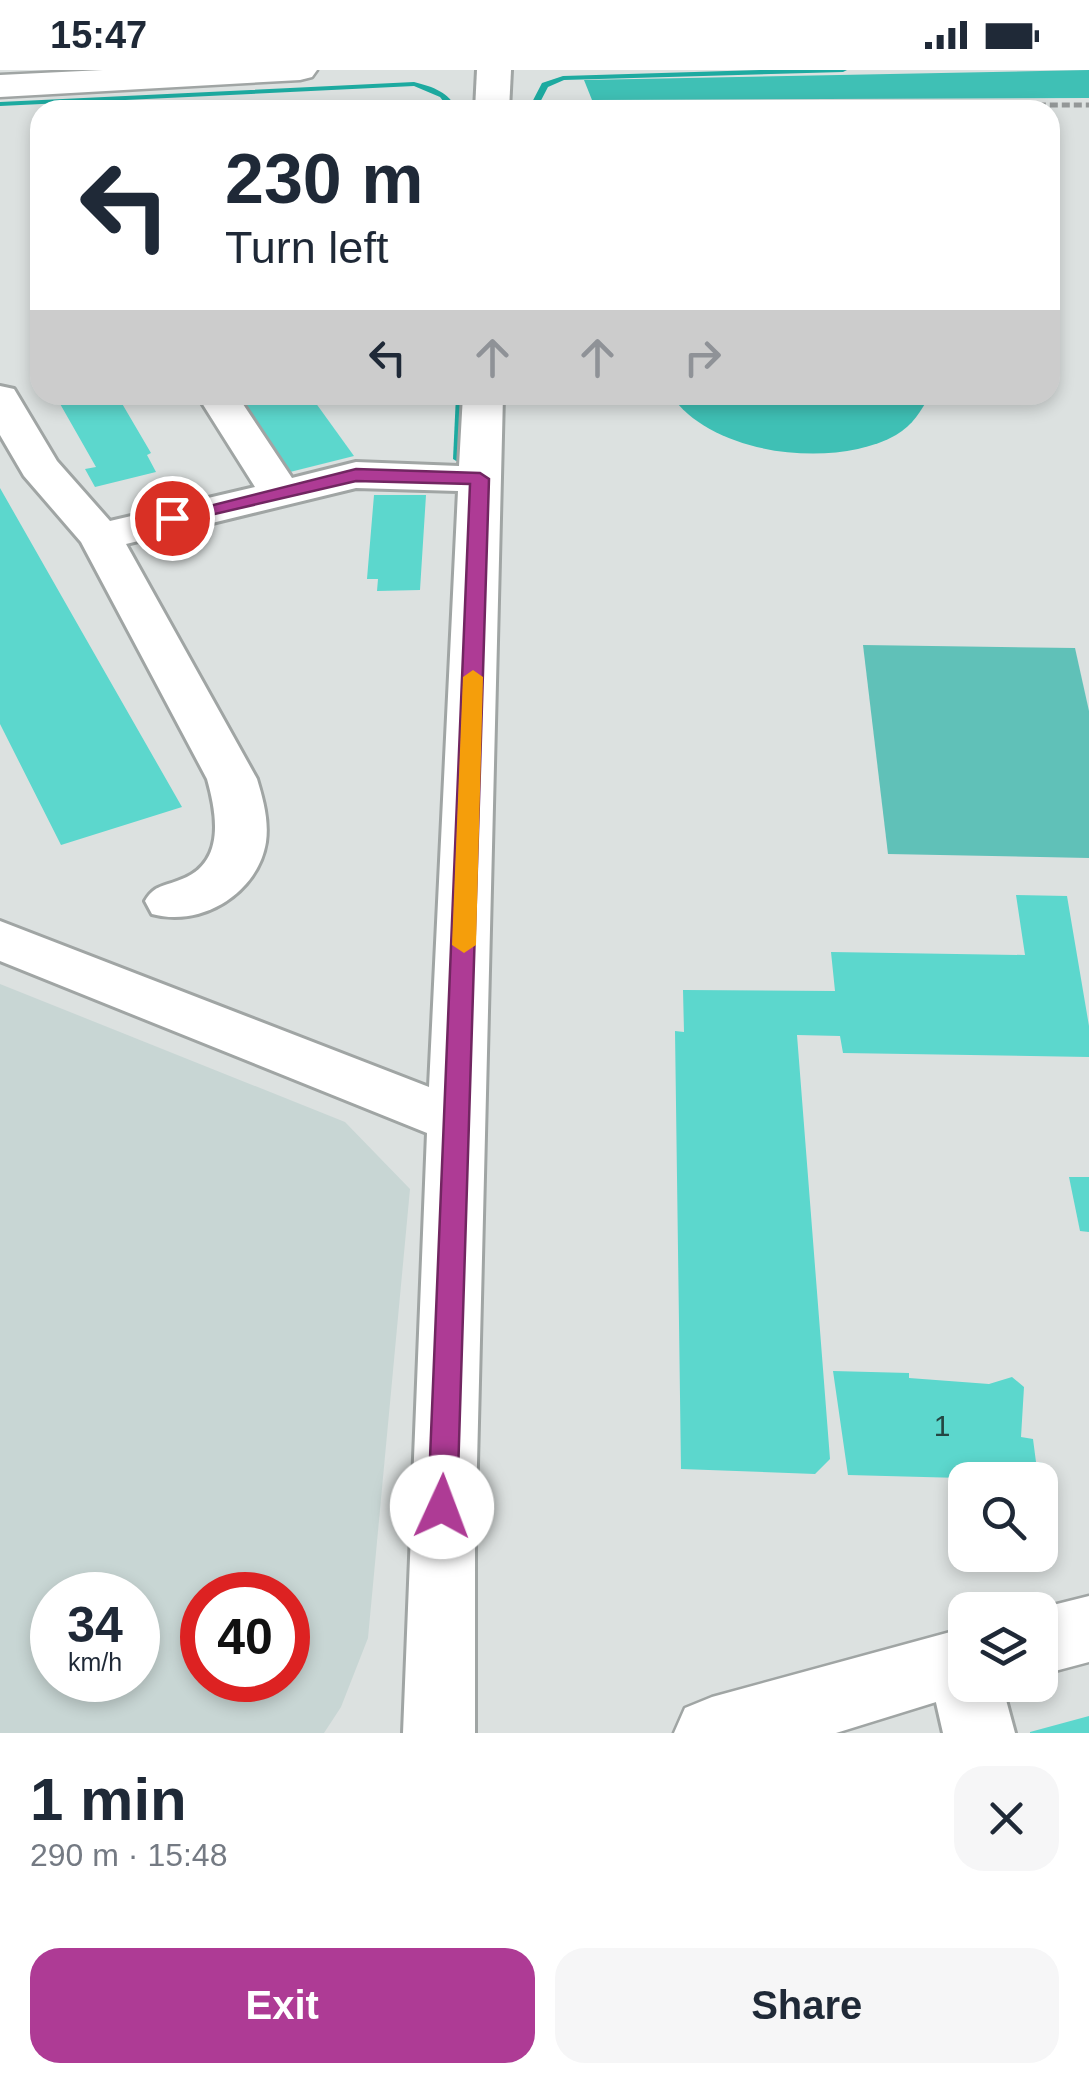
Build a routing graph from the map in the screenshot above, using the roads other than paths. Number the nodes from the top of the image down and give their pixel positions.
1 (300, 70) edge
2 (494, 70) edge
3 (0, 86) edge
4 (492, 100) edge
5 (1, 402) edge
6 (223, 405) edge
7 (482, 405) edge
8 (480, 479) junction
9 (279, 491) junction
10 (100, 536) junction
11 (171, 901) dead end
12 (0, 940) edge
13 (458, 1122) junction
14 (1089, 1629) edge
15 (1058, 1637) edge
16 (948, 1677) edge
17 (971, 1702) edge
18 (440, 1733) edge
19 (712, 1733) edge
20 (979, 1733) edge

1 - 3 main road
2 - 4 street
5 - 10 street
6 - 9 street
7 - 8 street
8 - 9 street
8 - 13 street
9 - 10 street
10 - 11 street
12 - 13 street
13 - 18 street
14 - 15 main road
16 - 19 main road
17 - 20 street

